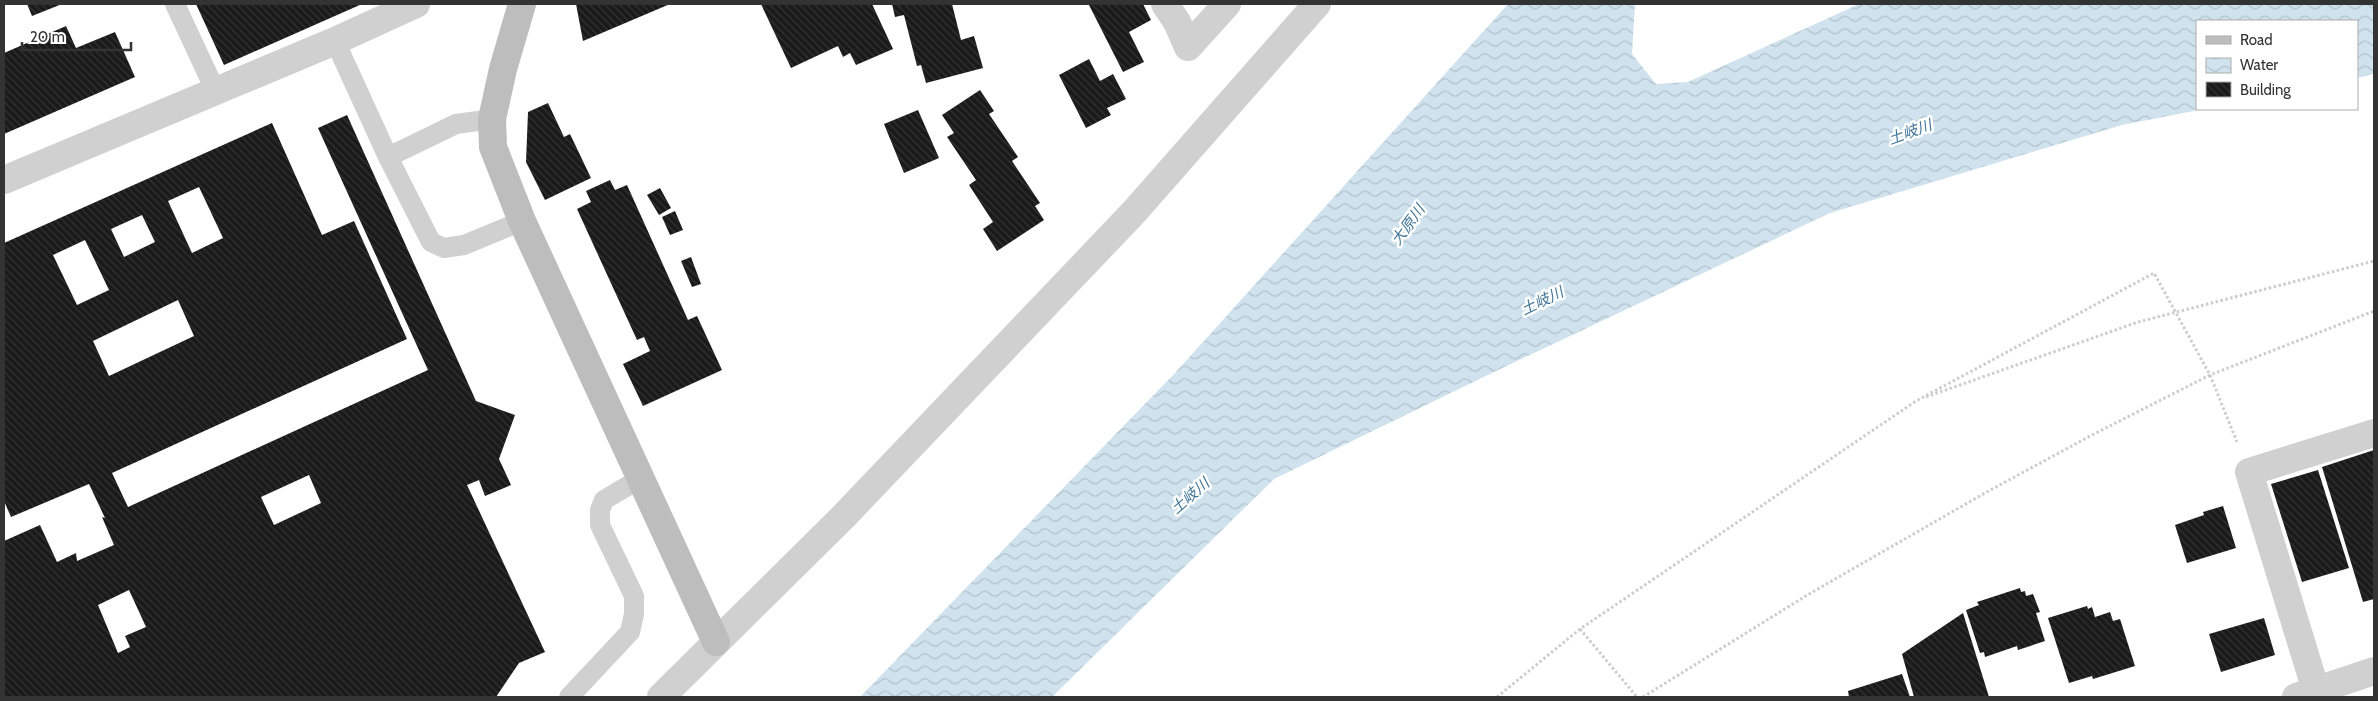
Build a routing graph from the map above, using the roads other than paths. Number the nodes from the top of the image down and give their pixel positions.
1 (175, 4) edge
2 (416, 4) edge
3 (522, 4) edge
4 (1166, 4) edge
5 (1227, 4) edge
6 (1317, 4) edge
7 (335, 41) junction
8 (215, 90) junction
9 (492, 120) junction
10 (388, 157) junction
11 (4, 180) edge
12 (522, 221) junction
13 (2374, 433) edge
14 (640, 478) junction
15 (716, 642) junction
16 (2374, 671) edge
17 (2310, 695) edge
18 (569, 697) edge
19 (661, 697) edge

1 - 8 lane
2 - 7 street
3 - 9 street
4 - 5 street
6 - 15 street
7 - 8 street
7 - 10 lane
8 - 11 street
9 - 10 lane
9 - 12 street
10 - 12 lane
12 - 14 street
13 - 17 street
14 - 15 street
14 - 18 lane
15 - 19 street
16 - 17 street

